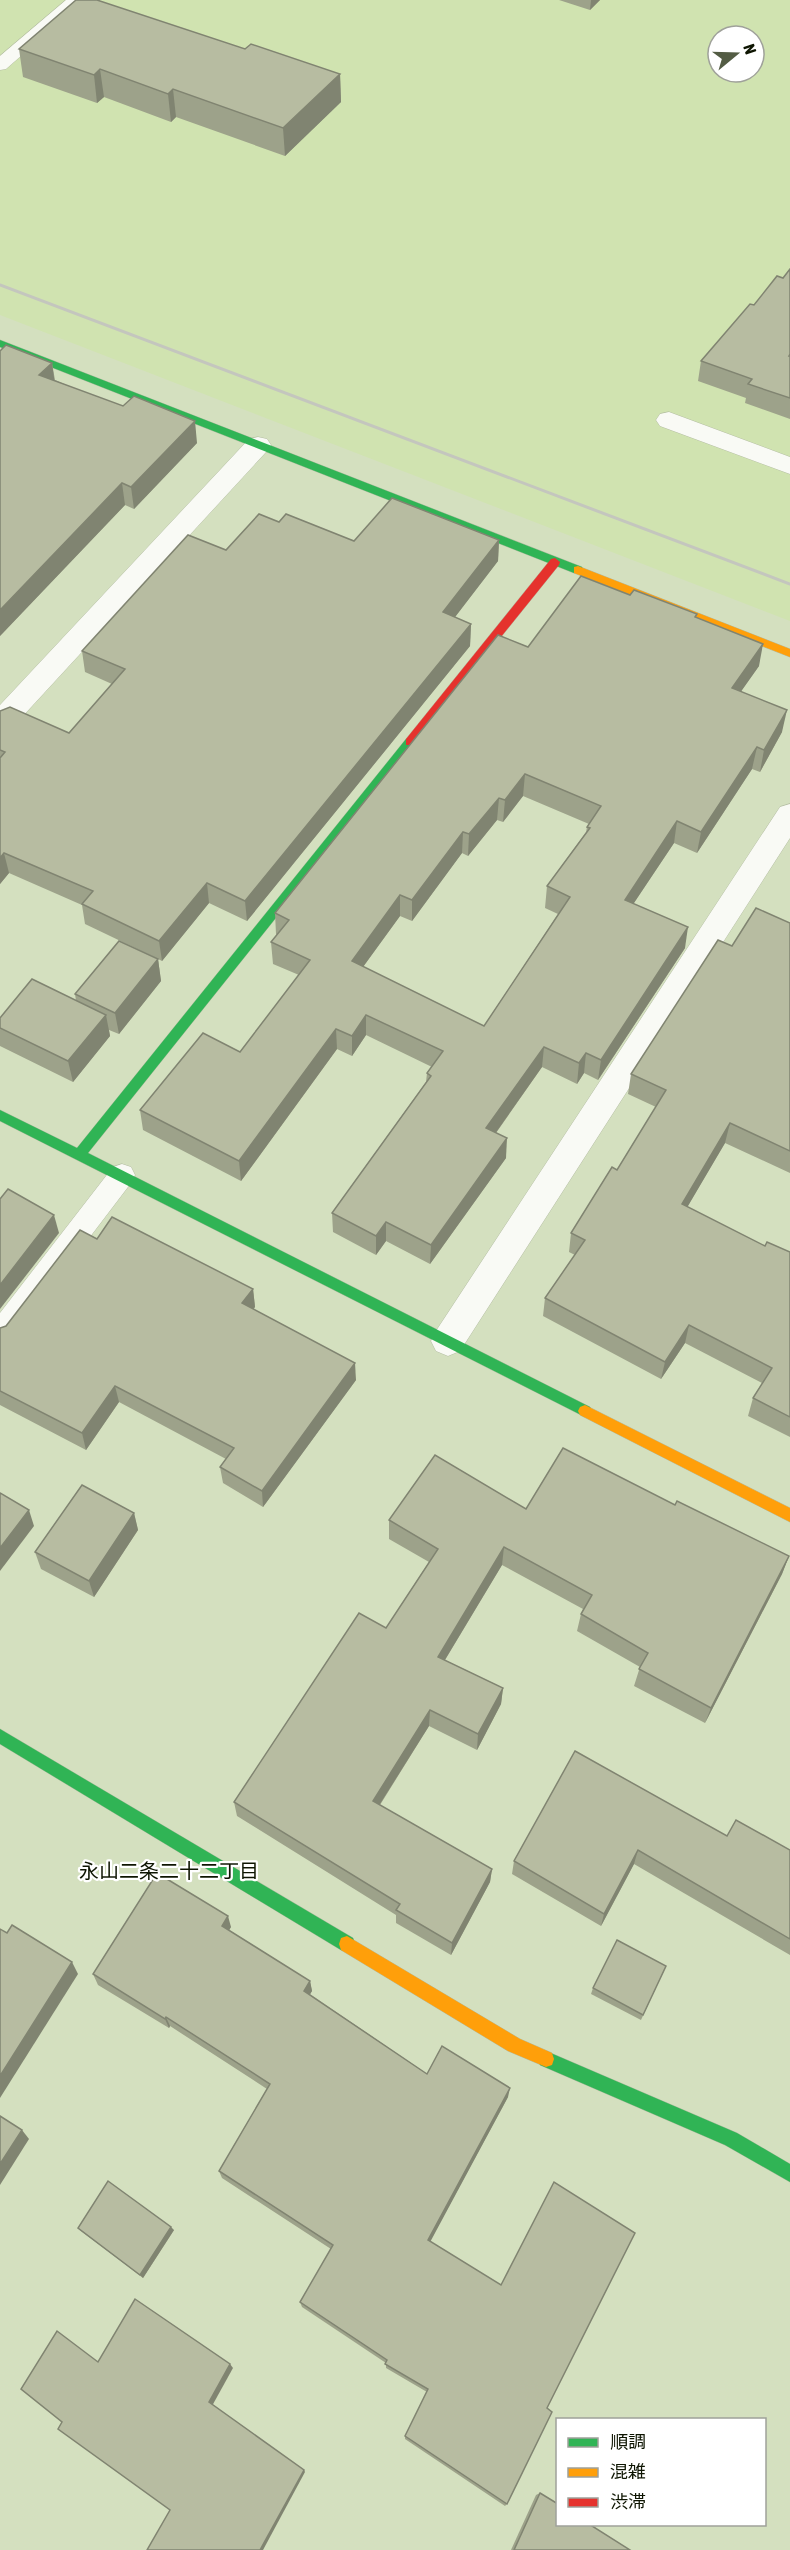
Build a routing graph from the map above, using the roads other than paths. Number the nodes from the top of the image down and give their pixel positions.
1 (76, 0) edge
2 (0, 65) edge
3 (0, 343) edge
4 (669, 420) dead end
5 (258, 445) junction
6 (790, 466) edge
7 (555, 562) junction
8 (790, 653) edge
9 (0, 723) edge
10 (790, 815) edge
11 (0, 1115) edge
12 (80, 1155) junction
13 (122, 1175) junction
14 (0, 1334) edge
15 (448, 1341) junction
16 (790, 1515) edge
17 (0, 1736) edge
18 (790, 2174) edge

1 - 2 lane
3 - 5 street
4 - 6 street
5 - 7 street
5 - 9 street
7 - 8 street
7 - 12 street
10 - 15 street
11 - 12 street
12 - 13 street
13 - 14 lane
13 - 15 street
15 - 16 street
17 - 18 street

